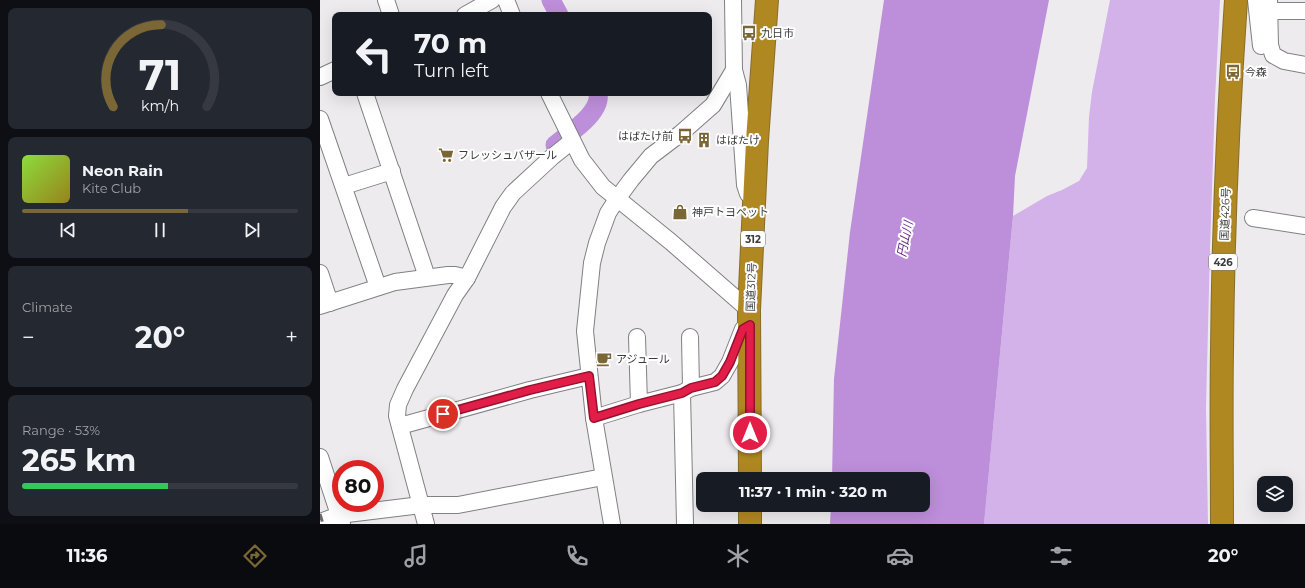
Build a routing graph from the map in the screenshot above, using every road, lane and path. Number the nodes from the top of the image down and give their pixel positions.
1 (386, 0) edge
2 (492, 0) edge
3 (506, 0) edge
4 (733, 0) edge
5 (767, 0) edge
6 (1236, 0) edge
7 (1256, 0) edge
8 (1269, 5) edge
9 (1305, 11) edge
10 (390, 12) edge
11 (470, 12) edge
12 (511, 12) edge
13 (1273, 55) junction
14 (1305, 65) edge
15 (734, 70) junction
16 (332, 71) edge
17 (320, 77) edge
18 (366, 96) edge
19 (550, 96) edge
20 (320, 119) edge
21 (569, 135) junction
22 (326, 157) edge
23 (392, 171) junction
24 (344, 186) junction
25 (617, 198) junction
26 (754, 211) junction
27 (1253, 218) dead end
28 (1305, 226) edge
29 (320, 273) edge
30 (462, 276) junction
31 (427, 277) junction
32 (378, 287) junction
33 (325, 304) edge
34 (749, 317) junction
35 (637, 337) dead end
36 (690, 337) dead end
37 (589, 376) junction
38 (686, 391) junction
39 (639, 404) junction
40 (594, 418) junction
41 (400, 426) junction
42 (320, 457) edge
43 (750, 472) edge
44 (604, 477) junction
45 (416, 506) junction
46 (750, 512) edge
47 (341, 520) edge
48 (320, 522) edge
49 (426, 524) edge
50 (612, 524) edge
51 (685, 524) edge
52 (750, 524) edge
53 (1222, 524) edge

1 - 10 street
2 - 11 street
3 - 12 street
4 - 15 street
5 - 26 highway, 国道312号 / 312
6 - 53 highway, 国道426号 / 426
7 - 13 street
8 - 9 street
8 - 13 street
13 - 14 street
15 - 25 street
15 - 26 street
16 - 17 street
18 - 23 street
19 - 21 street
20 - 22 street
21 - 25 street
21 - 30 street
22 - 24 street
23 - 24 street
23 - 31 street
24 - 32 street
25 - 34 street
25 - 37 street
26 - 34 highway, 国道312号 / 312
27 - 28 street
29 - 33 street
30 - 31 street
30 - 41 street
31 - 32 street
32 - 33 street
34 - 38 street
34 - 43 highway, 国道312号 / 312
35 - 39 street
36 - 38 street
37 - 40 street
37 - 41 street
38 - 39 street
38 - 51 street
39 - 40 street
40 - 44 street
41 - 45 street
42 - 47 street
44 - 45 street
44 - 50 street
45 - 47 street
45 - 49 street
46 - 52 highway
47 - 48 street

